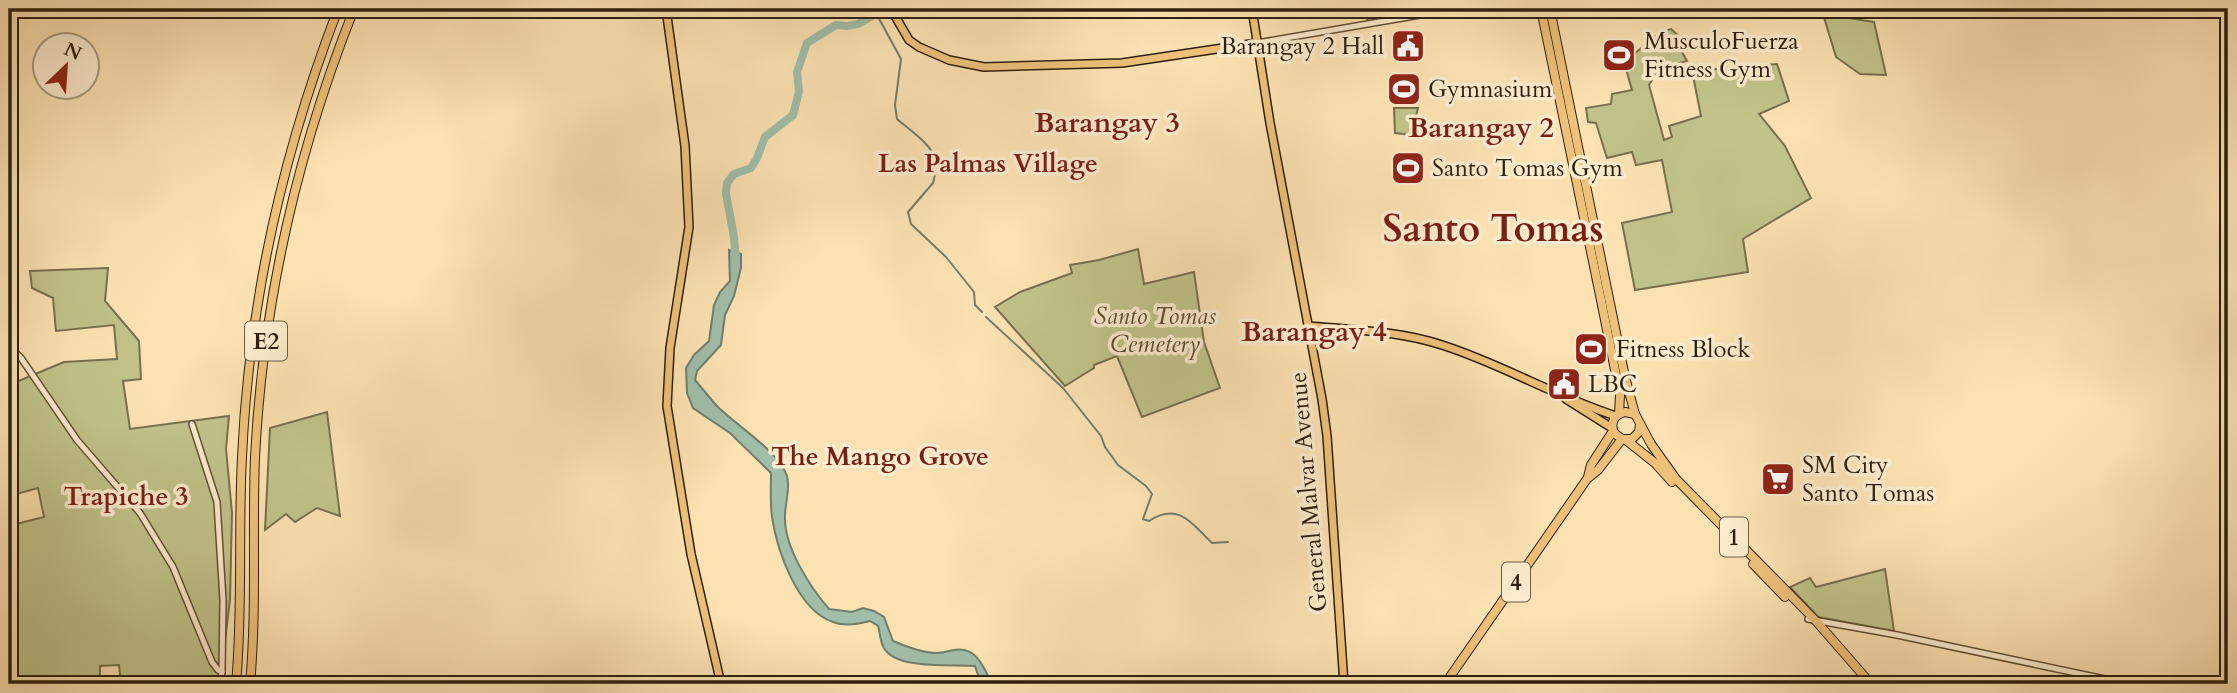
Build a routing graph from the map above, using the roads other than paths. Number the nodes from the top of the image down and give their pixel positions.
1 (338, 9) edge
2 (354, 9) edge
3 (666, 9) edge
4 (1252, 9) edge
5 (1470, 9) edge
6 (1541, 9) edge
7 (1550, 9) edge
8 (893, 12) edge
9 (1258, 43) junction
10 (1309, 326) junction
11 (9, 346) edge
12 (1560, 394) junction
13 (1635, 414) junction
14 (1617, 415) junction
15 (192, 424) dead end
16 (1640, 424) junction
17 (1613, 430) junction
18 (1624, 440) junction
19 (1587, 480) junction
20 (1812, 620) junction
21 (222, 672) junction
22 (220, 684) edge
23 (236, 684) edge
24 (250, 684) edge
25 (721, 684) edge
26 (1345, 684) edge
27 (1445, 684) edge
28 (1871, 684) edge
29 (2129, 684) edge

1 - 23 highway, E2
2 - 24 highway, E2
3 - 25 main road
4 - 9 main road, General Malvar Avenue
5 - 9 street
6 - 14 highway
7 - 13 highway, 1
8 - 9 main road
9 - 10 main road, General Malvar Avenue
10 - 12 main road
10 - 26 main road, General Malvar Avenue
11 - 21 street
12 - 14 main road
12 - 17 main road
13 - 14 highway
13 - 16 highway, 1
14 - 17 highway
15 - 21 street
16 - 18 highway
16 - 20 highway, 1
17 - 18 highway, 1
17 - 19 highway, 4
18 - 19 highway, 4
18 - 20 highway, 1
19 - 27 highway, 4
20 - 28 highway, 1
20 - 29 street
21 - 22 street

